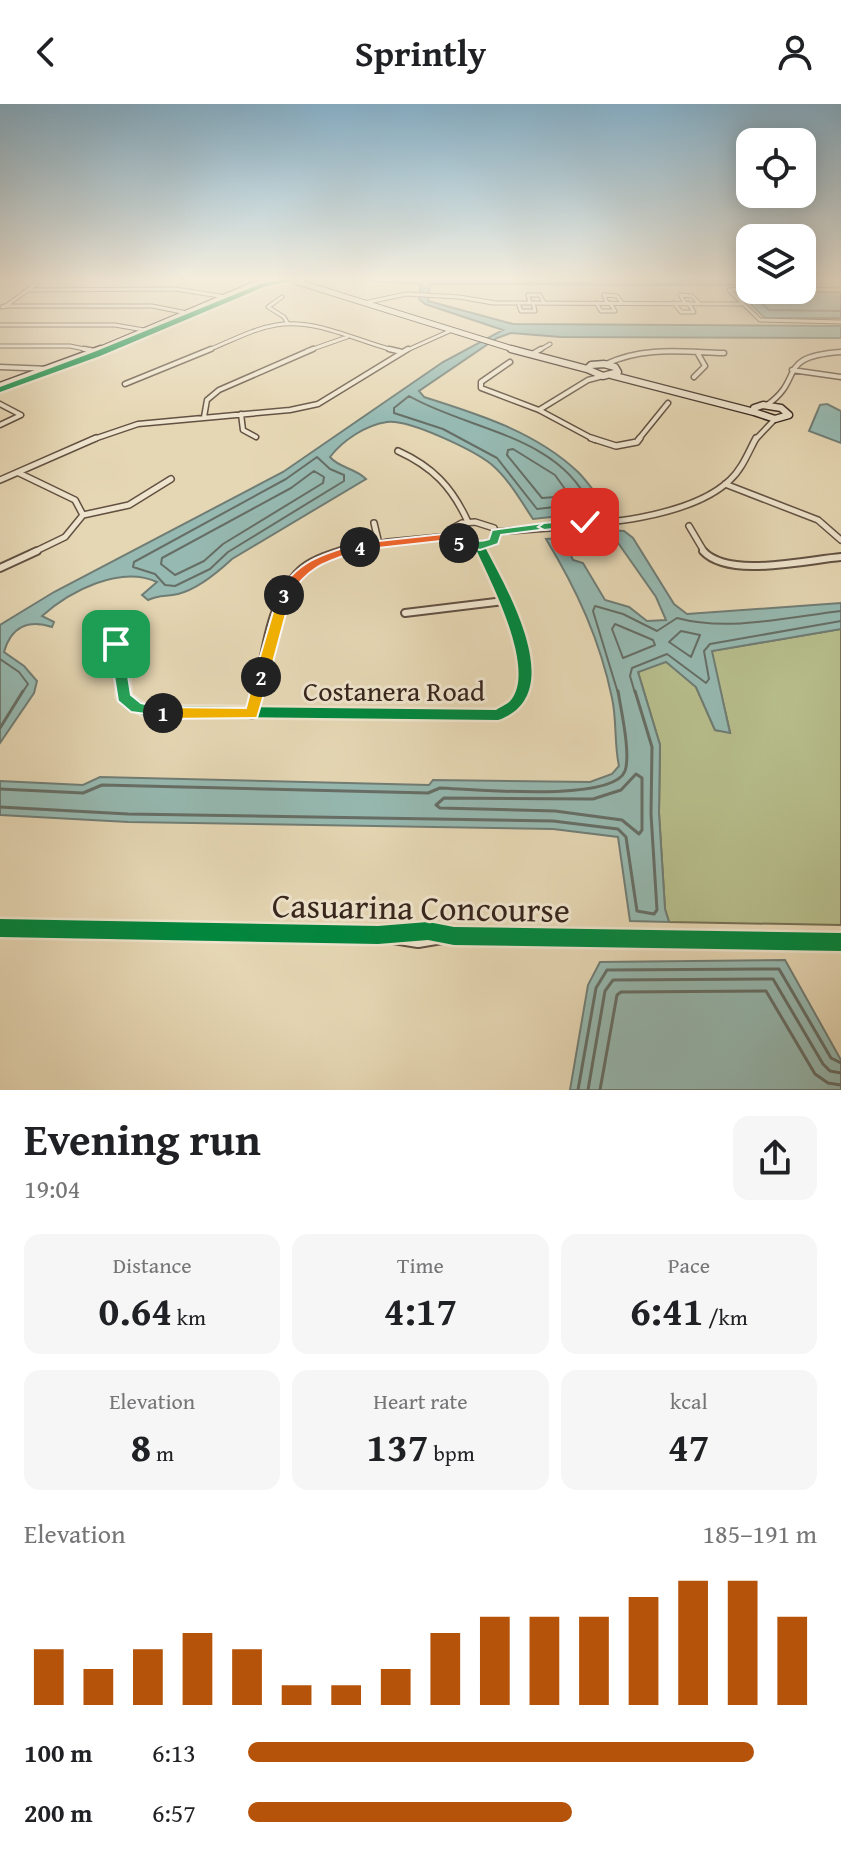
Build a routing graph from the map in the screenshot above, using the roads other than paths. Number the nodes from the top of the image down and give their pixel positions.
1 (115, 325) edge
2 (157, 325) edge
3 (282, 325) edge
4 (314, 325) edge
5 (438, 325) edge
6 (144, 330) junction
7 (453, 330) junction
8 (347, 337) junction
9 (550, 344) dead end
10 (0, 346) edge
11 (95, 351) junction
12 (402, 352) junction
13 (697, 352) junction
14 (841, 352) edge
15 (535, 353) junction
16 (724, 353) dead end
17 (510, 362) dead end
18 (595, 365) junction
19 (617, 366) junction
20 (0, 367) edge
21 (50, 369) junction
22 (792, 370) junction
23 (589, 374) junction
24 (607, 376) junction
25 (694, 377) dead end
26 (841, 377) edge
27 (125, 384) dead end
28 (0, 386) edge
29 (777, 398) junction
30 (668, 403) dead end
31 (0, 404) edge
32 (763, 405) junction
33 (781, 408) junction
34 (539, 410) junction
35 (754, 412) junction
36 (241, 414) junction
37 (204, 417) junction
38 (761, 417) junction
39 (775, 419) junction
40 (0, 425) edge
41 (764, 426) junction
42 (256, 437) dead end
43 (398, 451) dead end
44 (18, 472) junction
45 (171, 479) dead end
46 (0, 480) edge
47 (725, 484) junction
48 (83, 515) junction
49 (468, 522) junction
50 (374, 523) dead end
51 (689, 526) dead end
52 (496, 532) junction
53 (452, 536) junction
54 (841, 540) edge
55 (379, 544) junction
56 (480, 547) junction
57 (841, 557) edge
58 (0, 568) edge
59 (504, 601) junction
60 (405, 613) dead end
61 (108, 631) dead end
62 (252, 714) junction
63 (0, 928) edge
64 (841, 942) edge

1 - 6 street
2 - 6 street
3 - 27 street
4 - 8 street
5 - 7 street
6 - 11 street
7 - 12 street
7 - 15 street
8 - 12 street
8 - 37 street
9 - 15 street
10 - 11 street
11 - 21 street
12 - 36 street
13 - 16 street
13 - 19 street
13 - 25 street
14 - 22 street
15 - 18 street
15 - 23 street
17 - 34 street
18 - 19 street
18 - 23 street
19 - 24 street
19 - 32 street
20 - 21 street
21 - 28 street
22 - 26 street
22 - 29 street
23 - 24 street
23 - 34 street
24 - 35 street
29 - 32 street
29 - 33 street
30 - 34 street
31 - 40 street
32 - 33 street
32 - 35 street
33 - 39 street
35 - 38 street
36 - 37 street
36 - 42 street
37 - 44 street
38 - 39 street
38 - 41 street
39 - 41 street
41 - 47 street
43 - 49 street
44 - 46 street
44 - 48 street
45 - 48 street
47 - 52 street
47 - 54 street
48 - 58 street
49 - 52 street
49 - 53 street
50 - 55 street
51 - 57 street
52 - 56 street
53 - 55 street
53 - 56 street
55 - 62 street
56 - 59 street, Costanera Road
59 - 60 street
59 - 62 street, Costanera Road
61 - 62 street, Costanera Road
63 - 64 street, Casuarina Concourse

